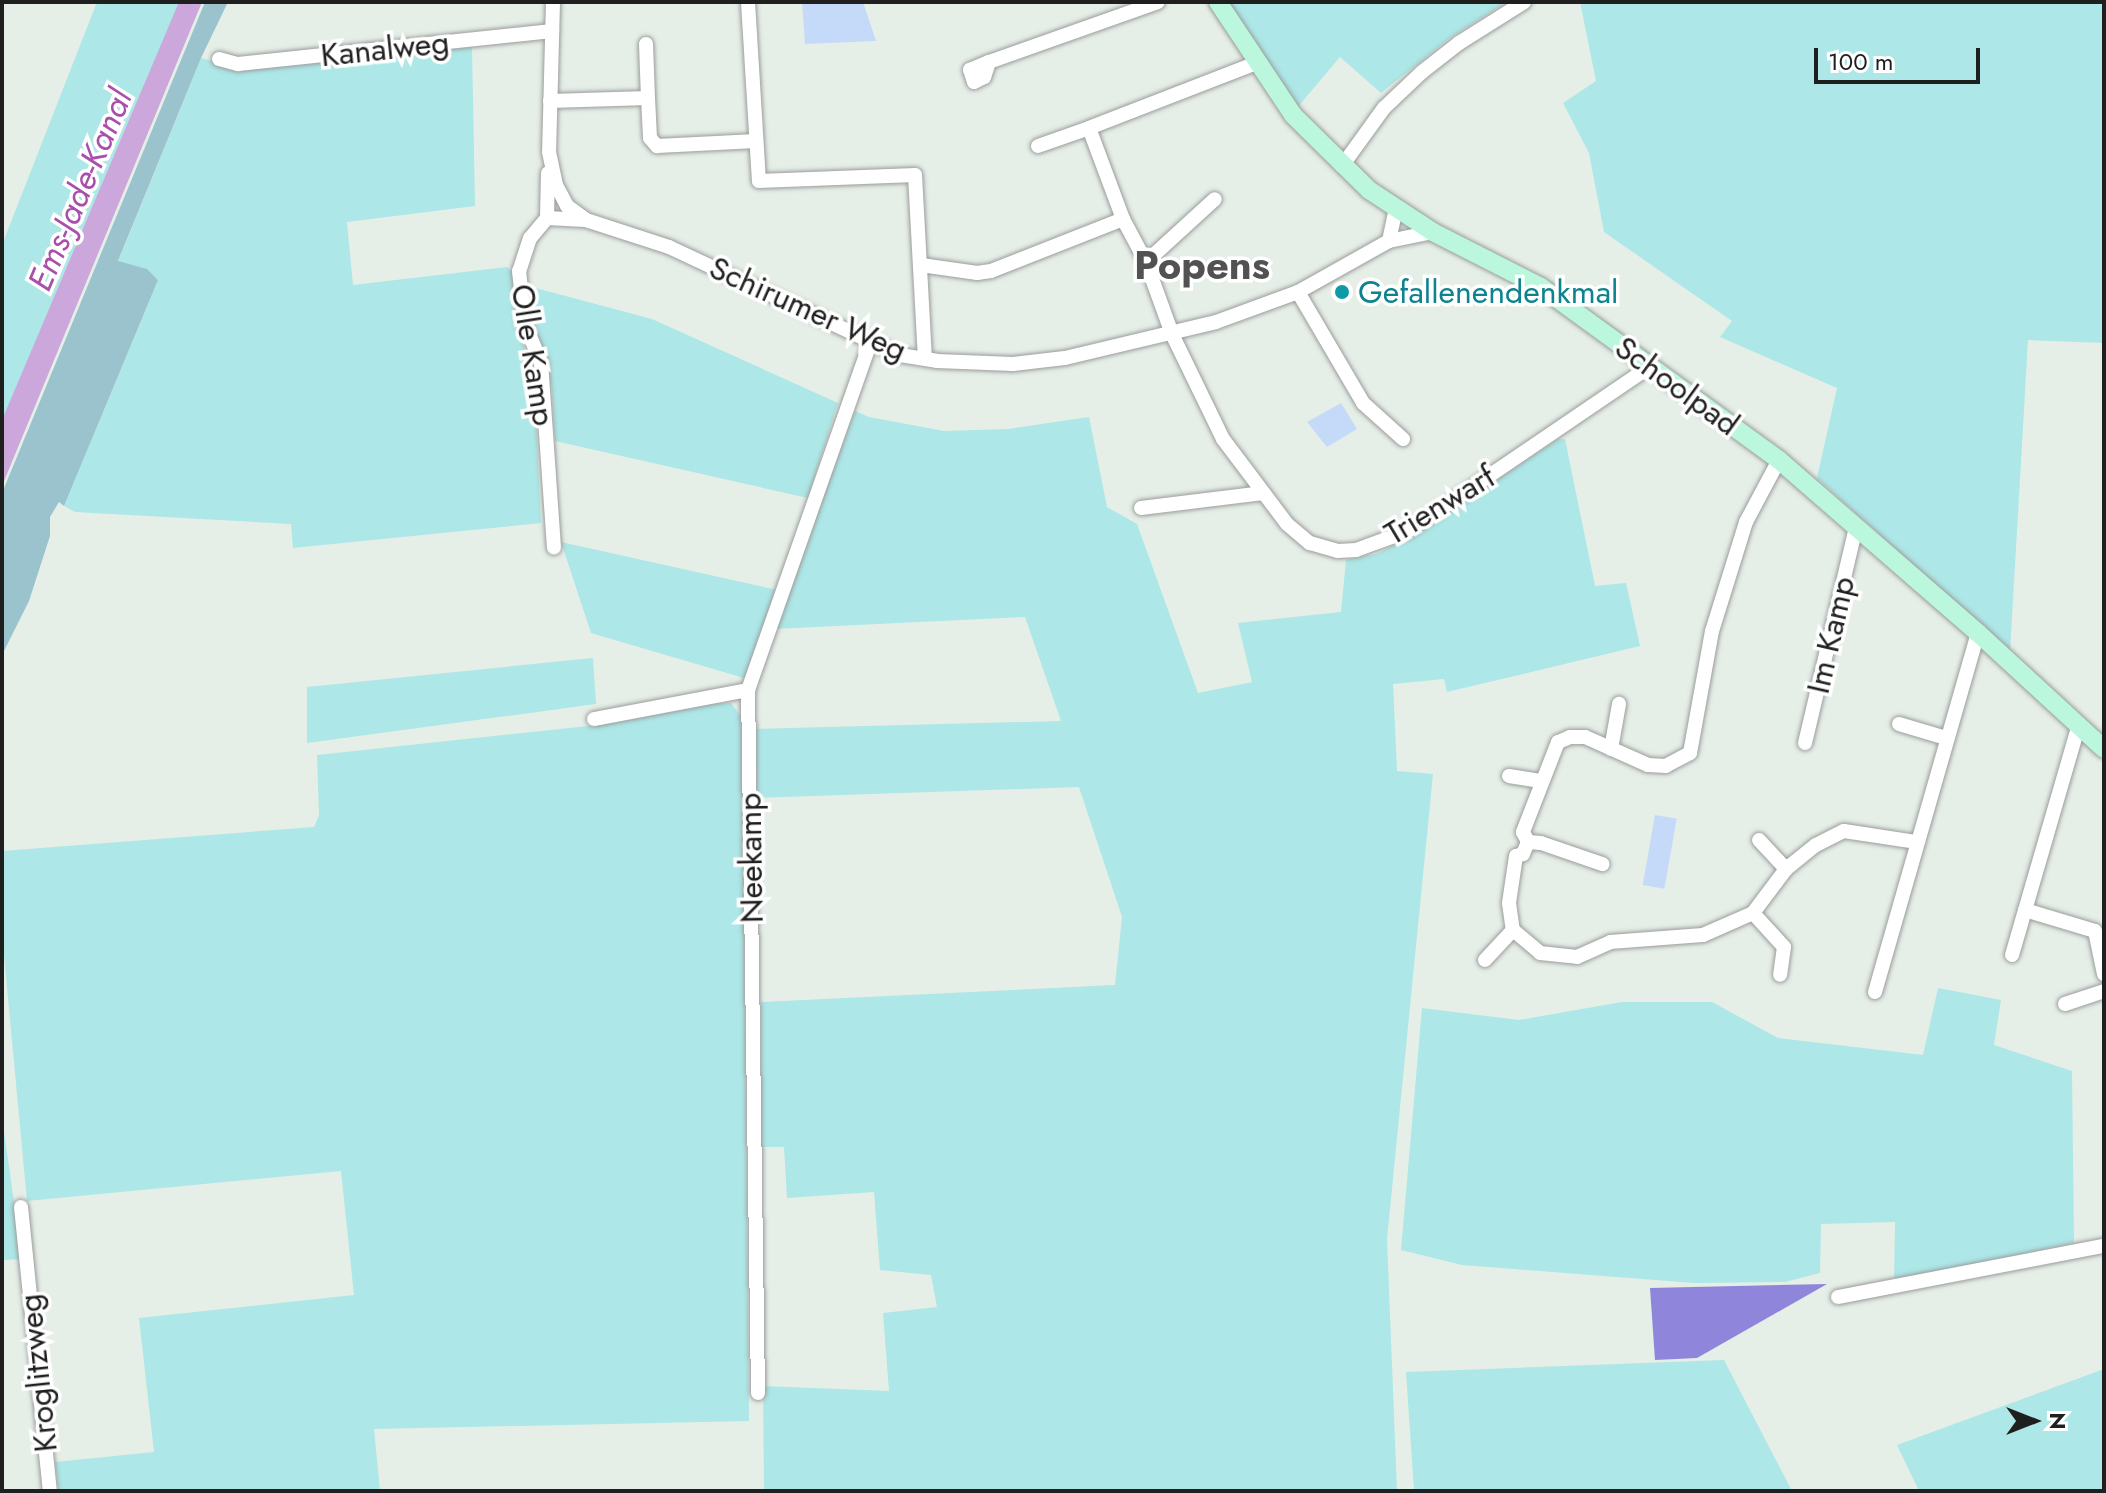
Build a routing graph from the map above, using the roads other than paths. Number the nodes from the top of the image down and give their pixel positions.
1 (553, 2) edge
2 (748, 2) edge
3 (1158, 2) edge
4 (1218, 2) edge
5 (1524, 2) edge
6 (552, 31) junction
7 (646, 44) dead end
8 (219, 59) dead end
9 (989, 62) dead end
10 (1259, 62) junction
11 (648, 98) junction
12 (550, 101) junction
13 (1089, 128) junction
14 (756, 141) junction
15 (1038, 146) dead end
16 (549, 152) junction
17 (1342, 166) junction
18 (1215, 199) dead end
19 (1396, 209) junction
20 (547, 218) junction
21 (1123, 219) junction
22 (586, 220) junction
23 (1433, 232) junction
24 (1389, 241) junction
25 (1146, 262) junction
26 (921, 265) junction
27 (1298, 292) junction
28 (1172, 334) junction
29 (870, 343) junction
30 (925, 359) junction
31 (1651, 366) junction
32 (1403, 439) dead end
33 (1779, 460) junction
34 (1263, 493) junction
35 (1141, 508) dead end
36 (1856, 527) junction
37 (554, 548) dead end
38 (1978, 633) junction
39 (748, 690) junction
40 (1619, 704) dead end
41 (594, 719) dead end
42 (1899, 724) dead end
43 (2079, 725) junction
44 (1946, 738) junction
45 (1805, 743) dead end
46 (1611, 749) junction
47 (2104, 749) edge
48 (1509, 776) dead end
49 (1541, 781) junction
50 (1525, 837) junction
51 (1759, 840) dead end
52 (1917, 842) junction
53 (1602, 864) dead end
54 (1786, 869) junction
55 (2025, 910) junction
56 (1753, 913) junction
57 (1513, 930) junction
58 (2012, 955) dead end
59 (1485, 960) dead end
60 (2104, 974) edge
61 (1780, 975) dead end
62 (2104, 991) edge
63 (1875, 992) dead end
64 (2065, 1004) dead end
65 (21, 1207) dead end
66 (2104, 1246) edge
67 (1838, 1297) dead end
68 (758, 1393) dead end
69 (50, 1491) edge

1 - 6 street, Schirumer Weg
2 - 14 street
3 - 9 street
4 - 10 street, Schoolpad
5 - 17 street
6 - 8 street, Kanalweg
6 - 12 street, Schirumer Weg
7 - 11 street
10 - 13 street
10 - 17 street, Schoolpad
11 - 12 street
11 - 14 street
12 - 16 street, Schirumer Weg
13 - 15 street
13 - 21 street, Trienwarf
14 - 26 street
16 - 20 street
16 - 22 street, Schirumer Weg
17 - 19 street, Schoolpad
18 - 25 street
19 - 23 street, Schoolpad
19 - 24 street
20 - 22 street
20 - 37 street, Olle Kamp
21 - 25 street, Trienwarf
21 - 26 street
22 - 29 street, Schirumer Weg
23 - 24 street, Schirumer Weg
23 - 31 street, Schoolpad
24 - 27 street, Schirumer Weg
25 - 28 street, Trienwarf
26 - 30 street
27 - 28 street, Schirumer Weg
27 - 32 street
28 - 30 street, Schirumer Weg
28 - 34 street, Trienwarf
29 - 30 street, Schirumer Weg
29 - 39 street, Neekamp
31 - 33 street, Schoolpad
31 - 34 street, Trienwarf
33 - 36 street, Schoolpad
33 - 46 street
34 - 35 street
36 - 38 street, Schoolpad
36 - 45 street, Im Kamp
38 - 43 street, Schoolpad
38 - 44 street
39 - 41 street
39 - 68 street, Neekamp
40 - 46 street
42 - 44 street
43 - 47 street, Schoolpad
43 - 55 street
44 - 52 street
46 - 49 street
48 - 49 street
49 - 50 street
50 - 53 street
50 - 57 street
51 - 54 street
52 - 54 street
52 - 63 street
54 - 56 street
55 - 58 street
55 - 60 street
56 - 57 street
56 - 61 street
57 - 59 street
62 - 64 street
65 - 69 street, Kroglitzweg
66 - 67 street

